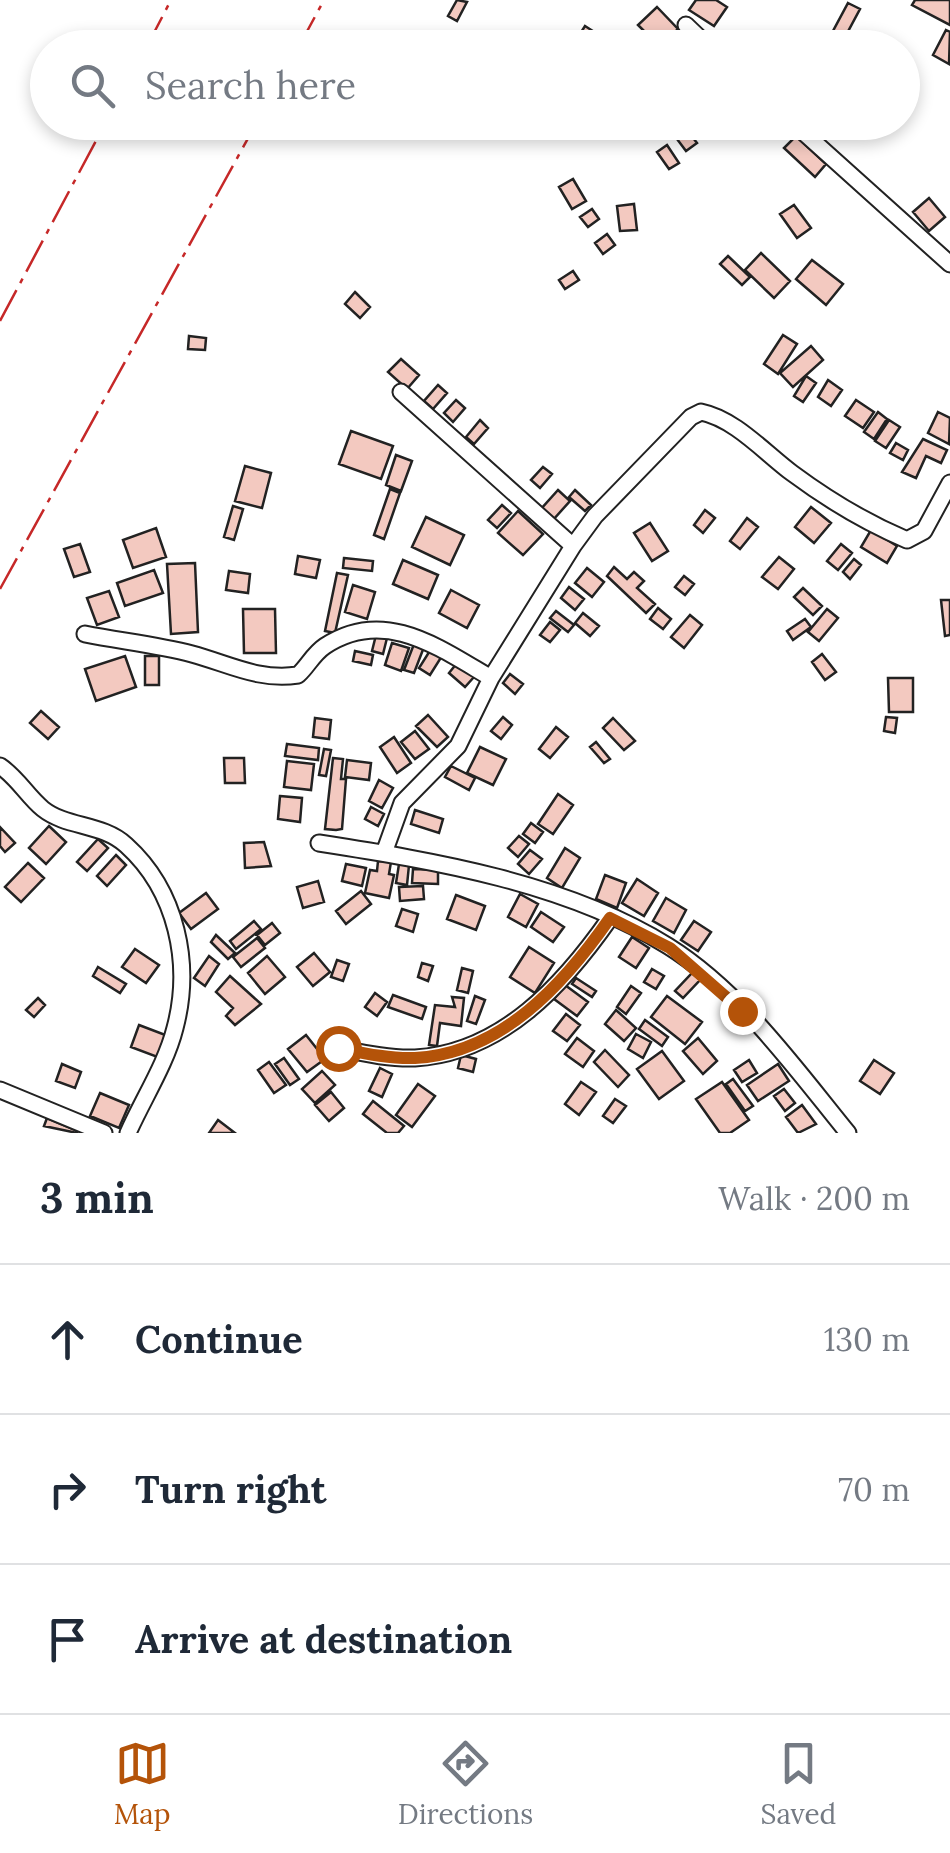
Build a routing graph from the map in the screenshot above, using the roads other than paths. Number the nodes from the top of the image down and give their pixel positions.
1 (686, 25) dead end
2 (691, 30) edge
3 (812, 140) edge
4 (950, 264) edge
5 (401, 392) dead end
6 (950, 483) edge
7 (572, 546) junction
8 (85, 634) dead end
9 (490, 678) junction
10 (0, 766) edge
11 (319, 843) dead end
12 (384, 853) junction
13 (610, 918) junction
14 (338, 1048) dead end
15 (0, 1090) edge
16 (104, 1133) edge
17 (128, 1133) edge
18 (848, 1133) edge

1 - 2 street
3 - 4 street
5 - 7 street
6 - 7 street
7 - 9 street
8 - 9 street
9 - 12 street
10 - 17 street
11 - 12 street
12 - 13 street
13 - 14 street
13 - 18 street
15 - 16 street

